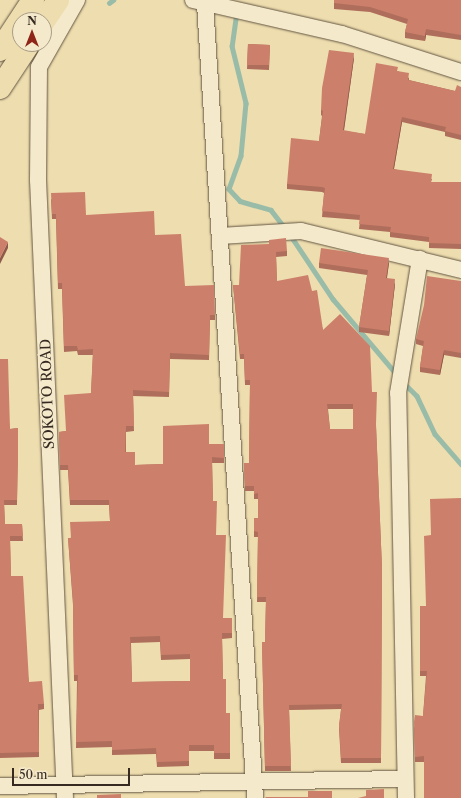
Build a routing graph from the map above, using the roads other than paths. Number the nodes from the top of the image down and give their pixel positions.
1 (33, 0) edge
2 (58, 0) edge
3 (77, 0) edge
4 (199, 2) edge
5 (50, 12) edge
6 (0, 50) edge
7 (24, 52) edge
8 (461, 72) edge
9 (0, 88) edge
10 (220, 236) junction
11 (420, 260) junction
12 (461, 270) edge
13 (405, 779) junction
14 (0, 786) edge
15 (64, 790) edge
16 (255, 790) edge
17 (406, 798) edge

1 - 6 highway
2 - 5 highway
3 - 15 street, SOKOTO ROAD
4 - 8 street
4 - 10 street
7 - 9 highway
10 - 11 street
10 - 16 street
11 - 12 street
11 - 13 street
13 - 16 street
13 - 17 street
14 - 15 street
15 - 16 street

